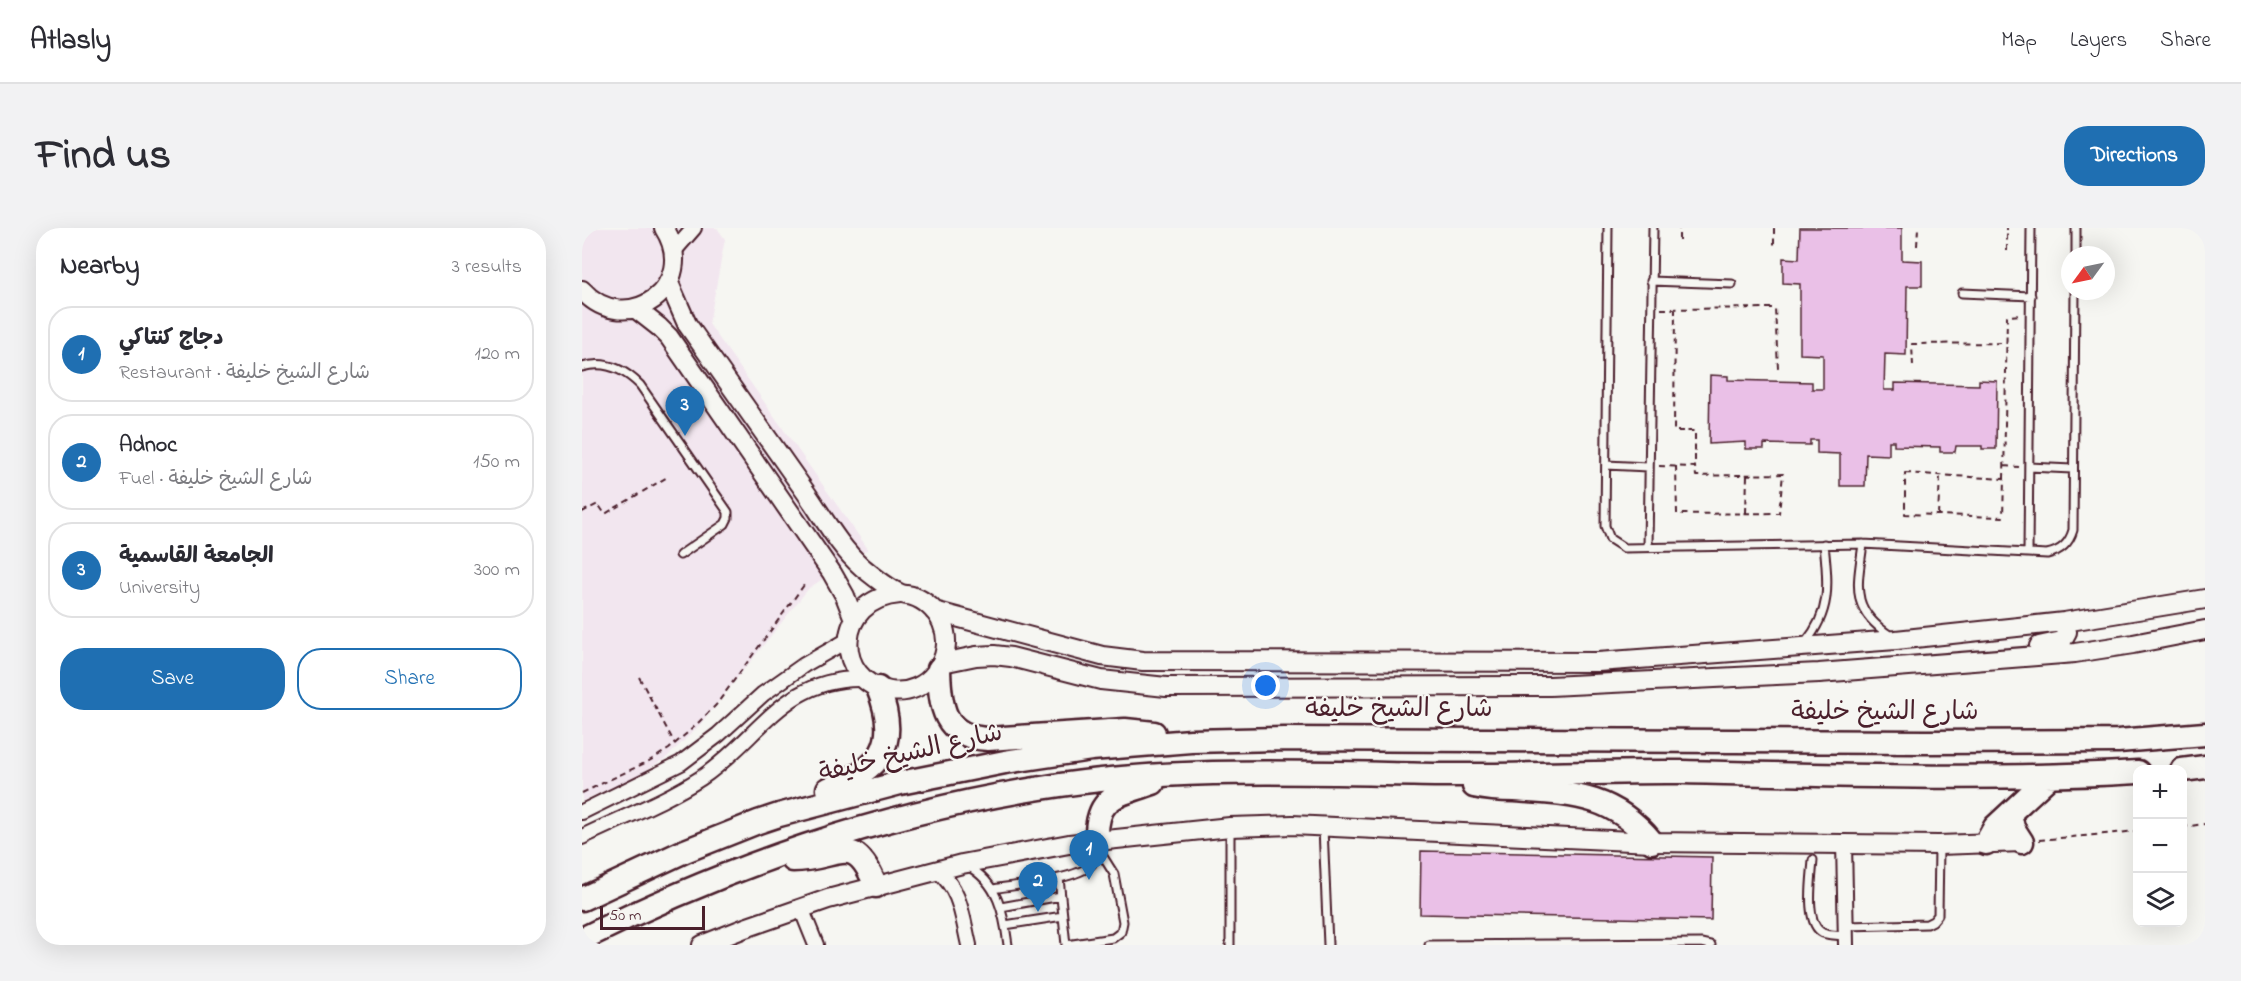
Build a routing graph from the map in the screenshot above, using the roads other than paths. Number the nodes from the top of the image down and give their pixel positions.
1 (664, 228) edge
2 (694, 228) edge
3 (1608, 228) edge
4 (1653, 228) edge
5 (2031, 228) edge
6 (2076, 228) edge
7 (2076, 246) edge
8 (674, 251) junction
9 (1651, 281) junction
10 (669, 283) junction
11 (1732, 284) dead end
12 (582, 290) edge
13 (1962, 293) dead end
14 (2031, 296) junction
15 (2075, 300) edge
16 (590, 306) edge
17 (636, 309) junction
18 (582, 366) edge
19 (1606, 465) junction
20 (1648, 466) junction
21 (2029, 467) junction
22 (2072, 469) junction
23 (1824, 544) junction
24 (1863, 544) junction
25 (1648, 548) junction
26 (2028, 553) junction
27 (680, 555) dead end
28 (900, 594) junction
29 (2205, 599) edge
30 (934, 611) junction
31 (854, 620) junction
32 (2064, 622) junction
33 (2205, 630) edge
34 (848, 640) junction
35 (1896, 640) junction
36 (1802, 647) junction
37 (1985, 660) junction
38 (1598, 662) junction
39 (941, 666) junction
40 (871, 684) junction
41 (1550, 686) junction
42 (2205, 734) edge
43 (1191, 741) junction
44 (2191, 769) edge
45 (2133, 772) edge
46 (1176, 774) junction
47 (1451, 775) junction
48 (2050, 776) junction
49 (2205, 779) edge
50 (582, 812) edge
51 (2010, 813) junction
52 (779, 814) junction
53 (1230, 827) junction
54 (1323, 827) junction
55 (582, 837) edge
56 (1652, 842) junction
57 (1844, 842) junction
58 (2022, 842) joint
59 (1986, 843) junction
60 (1097, 844) junction
61 (1939, 845) junction
62 (774, 858) junction
63 (1813, 860) dead end
64 (962, 864) junction
65 (938, 870) junction
66 (1059, 878) junction
67 (876, 886) junction
68 (992, 889) junction
69 (1061, 896) junction
70 (582, 899) edge
71 (1001, 907) junction
72 (801, 908) junction
73 (1063, 916) junction
74 (1005, 925) junction
75 (1846, 936) edge
76 (582, 939) edge
77 (702, 945) edge
78 (816, 945) edge
79 (969, 945) edge
80 (1008, 945) edge
81 (1066, 945) edge
82 (1230, 945) edge
83 (1328, 945) edge
84 (1429, 945) edge
85 (1711, 945) edge

1 - 8 street
2 - 8 street
3 - 19 lane
4 - 9 lane
5 - 14 lane
6 - 7 lane
8 - 10 street
9 - 11 lane
9 - 20 lane
10 - 17 street
10 - 28 street
12 - 16 street
13 - 14 lane
14 - 21 lane
15 - 22 lane
16 - 17 street
17 - 31 street
18 - 27 lane
19 - 20 lane
19 - 25 lane
20 - 25 lane
21 - 22 lane
21 - 26 lane
22 - 26 lane
23 - 24 lane
23 - 25 lane
23 - 36 lane
24 - 26 lane
24 - 35 lane
28 - 30 street
28 - 31 street
29 - 32 street
30 - 38 street
30 - 39 street
31 - 34 street
32 - 35 street
32 - 37 street
33 - 37 street
34 - 40 street
34 - 50 street
35 - 36 street
36 - 38 street
37 - 41 street
38 - 41 street
39 - 40 street
39 - 41 street
39 - 43 highway
40 - 52 highway
40 - 55 street
42 - 43 highway, شارع الشيخ خليفة
43 - 52 highway, شارع الشيخ خليفة
44 - 49 street
45 - 48 highway
46 - 47 highway
46 - 60 highway
46 - 62 highway
47 - 48 highway
47 - 56 highway
48 - 51 highway
51 - 58 highway
51 - 59 highway
52 - 70 highway, شارع الشيخ خليفة
53 - 54 street
53 - 60 street
53 - 82 lane
54 - 56 street
54 - 83 lane
56 - 57 street
57 - 61 street
57 - 75 street
58 - 59 street
59 - 61 street
60 - 64 street
60 - 66 lane
60 - 81 lane
61 - 75 lane
62 - 67 highway
62 - 76 highway
63 - 75 lane
64 - 65 street
64 - 68 lane
65 - 67 street
65 - 79 street
66 - 68 lane
66 - 69 lane
67 - 72 street
68 - 71 lane
69 - 71 lane
69 - 73 lane
71 - 74 lane
72 - 77 street
72 - 78 street
73 - 74 lane
73 - 81 lane
74 - 80 lane
84 - 85 lane

